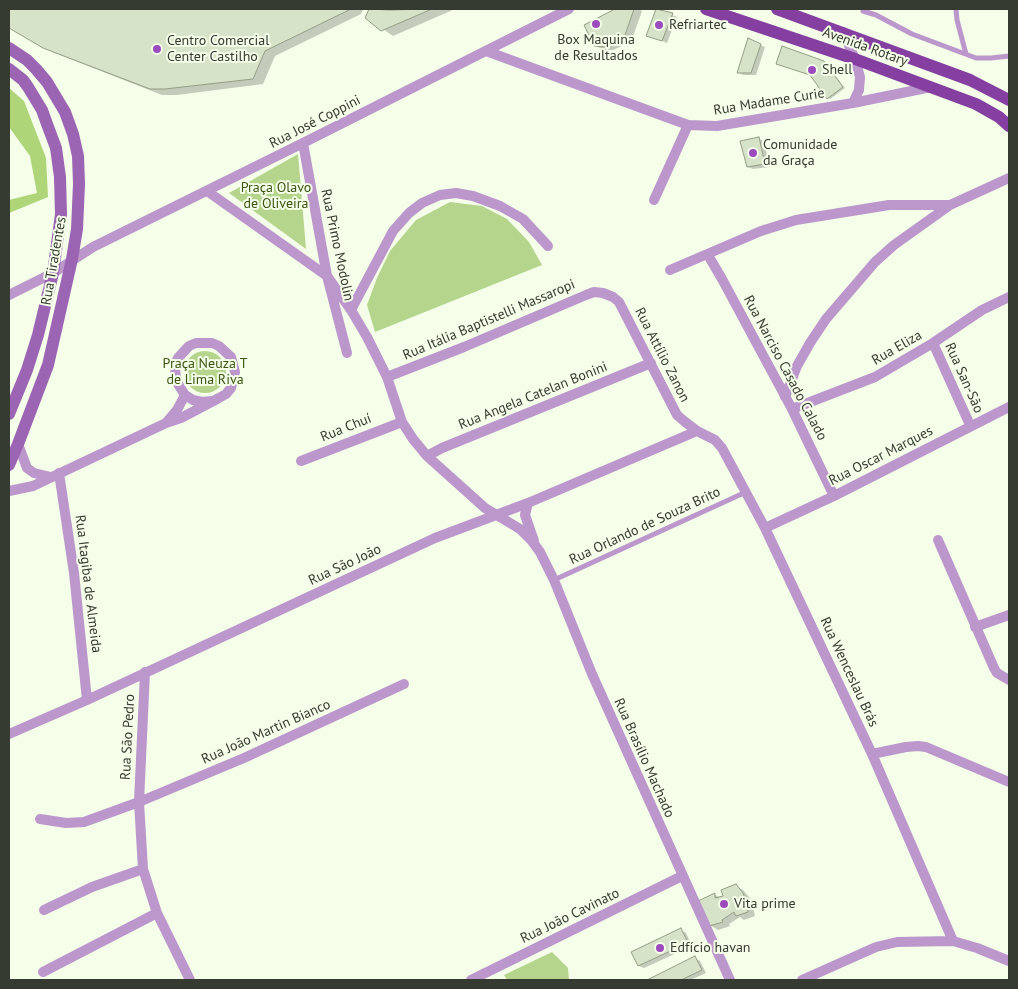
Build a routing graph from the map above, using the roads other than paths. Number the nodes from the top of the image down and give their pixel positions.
1 (569, 9) edge
2 (706, 9) edge
3 (777, 9) edge
4 (956, 9) edge
5 (863, 11) dead end
6 (843, 32) junction
7 (9, 48) edge
8 (486, 51) junction
9 (966, 54) junction
10 (1009, 56) edge
11 (856, 59) junction
12 (9, 69) edge
13 (932, 87) junction
14 (1008, 98) edge
15 (853, 103) junction
16 (688, 125) junction
17 (1009, 126) edge
18 (304, 143) junction
19 (1009, 178) edge
20 (207, 191) junction
21 (654, 200) dead end
22 (950, 205) junction
23 (548, 246) dead end
24 (708, 255) junction
25 (72, 259) junction
26 (670, 270) dead end
27 (53, 273) junction
28 (327, 276) junction
29 (603, 293) joint
30 (9, 295) edge
31 (1009, 297) edge
32 (352, 310) junction
33 (933, 343) junction
34 (347, 353) dead end
35 (651, 362) junction
36 (387, 377) junction
37 (185, 395) junction
38 (785, 397) junction
39 (212, 401) junction
40 (1009, 407) edge
41 (792, 409) junction
42 (9, 414) edge
43 (402, 422) junction
44 (166, 423) junction
45 (970, 425) junction
46 (697, 431) junction
47 (18, 444) junction
48 (426, 456) junction
49 (301, 461) dead end
50 (9, 465) edge
51 (55, 475) junction
52 (9, 491) edge
53 (746, 492) junction
54 (834, 496) junction
55 (528, 503) junction
56 (496, 515) junction
57 (765, 528) junction
58 (938, 540) dead end
59 (536, 546) junction
60 (554, 580) junction
61 (1009, 616) edge
62 (975, 627) junction
63 (145, 672) junction
64 (1009, 680) edge
65 (404, 684) dead end
66 (87, 700) junction
67 (9, 734) edge
68 (872, 754) junction
69 (1009, 782) edge
70 (139, 802) junction
71 (40, 819) dead end
72 (143, 869) junction
73 (682, 876) junction
74 (44, 910) dead end
75 (157, 913) junction
76 (953, 942) junction
77 (1009, 961) edge
78 (43, 972) dead end
79 (190, 980) edge
80 (471, 980) edge
81 (730, 980) edge
82 (802, 980) edge

1 - 8 street, Rua José Coppini
2 - 11 main road, Avenida Rotary
3 - 6 main road, Avenida Rotary
4 - 9 lane
5 - 9 lane
6 - 11 street
6 - 14 main road, Avenida Rotary
7 - 25 main road, Rua Tiradentes
8 - 16 street, Rua Madame Curie
8 - 18 street, Rua José Coppini
9 - 10 lane
11 - 13 main road, Avenida Rotary
11 - 15 street
12 - 27 main road, Rua Tiradentes
13 - 15 street, Rua Madame Curie
13 - 17 main road, Avenida Rotary
15 - 16 street, Rua Madame Curie
16 - 21 street
18 - 20 street, Rua José Coppini
18 - 28 street, Rua Primo Modolin
19 - 22 street
20 - 25 street, Rua José Coppini
20 - 28 street
22 - 24 street
22 - 38 street
23 - 32 street
24 - 26 street
24 - 38 street, Rua Narciso Casado Calado
25 - 27 street, Rua José Coppini
25 - 47 main road, Rua Tiradentes
27 - 30 street, Rua José Coppini
27 - 42 main road, Rua Tiradentes
28 - 32 street, Rua Brasílio Machado
28 - 34 street, Rua Primo Modolin
29 - 35 street, Rua Attílio Zanon
29 - 36 street, Rua Itália Baptistelli Massaropi
31 - 33 street, Rua Eliza
32 - 36 street, Rua Brasílio Machado
33 - 41 street, Rua Eliza
33 - 45 street, Rua San-São
35 - 46 street, Rua Attílio Zanon
35 - 48 street, Rua Angela Catelan Bonini
36 - 43 street, Rua Brasílio Machado
37 - 39 street
37 - 39 street
37 - 44 street
38 - 41 street, Rua Narciso Casado Calado
39 - 44 street
40 - 45 street, Rua Oscar Marques
41 - 54 street, Rua Narciso Casado Calado
43 - 48 street, Rua Brasílio Machado
43 - 49 street, Rua Chuí
44 - 51 street
45 - 54 street, Rua Oscar Marques
46 - 53 street, Rua Wenceslau Brás
46 - 55 street, Rua São João
47 - 50 main road, Rua Tiradentes
47 - 51 street
48 - 56 street, Rua Brasílio Machado
51 - 52 street
51 - 66 street, Rua Itagiba de Almeida
53 - 57 street, Rua Wenceslau Brás
53 - 60 lane, Rua Orlando de Souza Brito
54 - 57 street, Rua Oscar Marques
55 - 56 street, Rua São João
55 - 59 street, Rua Brasílio Machado
56 - 59 street, Rua Brasílio Machado
56 - 63 street, Rua São João
57 - 68 street, Rua Wenceslau Brás
58 - 62 street
59 - 60 street, Rua Brasílio Machado
60 - 73 street, Rua Brasílio Machado
61 - 62 street
62 - 64 street
63 - 66 street, Rua São João
63 - 70 street, Rua São Pedro
65 - 70 street, Rua João Martin Bianco
66 - 67 street, Rua São João
68 - 69 street
68 - 76 street, Rua Wenceslau Brás
70 - 71 street
70 - 72 street, Rua São Pedro
72 - 74 street
72 - 75 street, Rua São Pedro
73 - 80 street, Rua João Cavinato
73 - 81 street, Rua Brasílio Machado
75 - 78 street
75 - 79 street, Rua São Pedro
76 - 77 street
76 - 82 street

